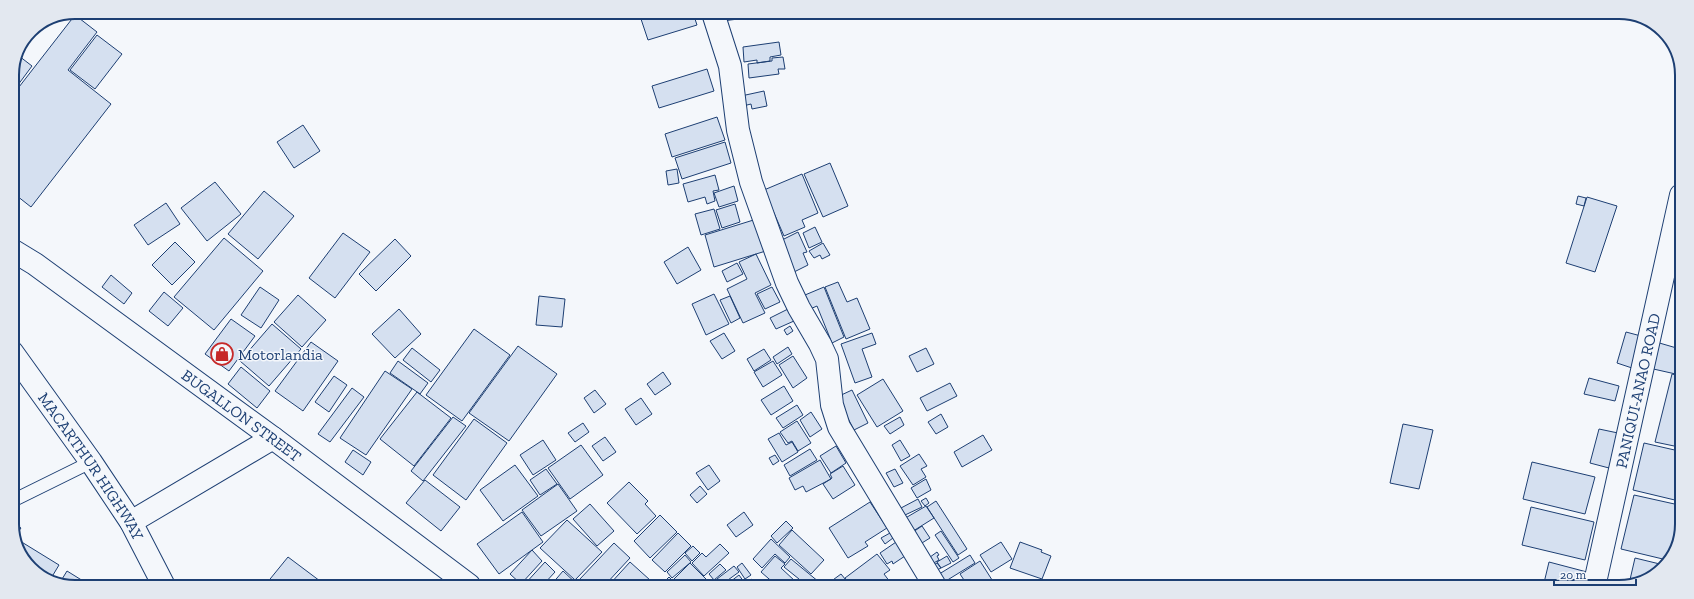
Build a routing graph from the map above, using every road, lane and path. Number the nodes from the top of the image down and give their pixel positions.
1 (715, 19) edge
2 (1675, 222) edge
3 (19, 254) edge
4 (19, 362) edge
5 (273, 438) junction
6 (91, 462) junction
7 (19, 498) edge
8 (131, 522) junction
9 (161, 580) edge
10 (462, 580) edge
11 (931, 580) edge
12 (1596, 580) edge

1 - 11 main road
2 - 12 main road, PANIQUI-ANAO ROAD
3 - 5 main road, BUGALLON STREET
4 - 6 main road, MACARTHUR HIGHWAY
5 - 8 main road
5 - 10 main road, BUGALLON STREET
6 - 7 lane
6 - 8 main road, MACARTHUR HIGHWAY
8 - 9 main road, MACARTHUR HIGHWAY

